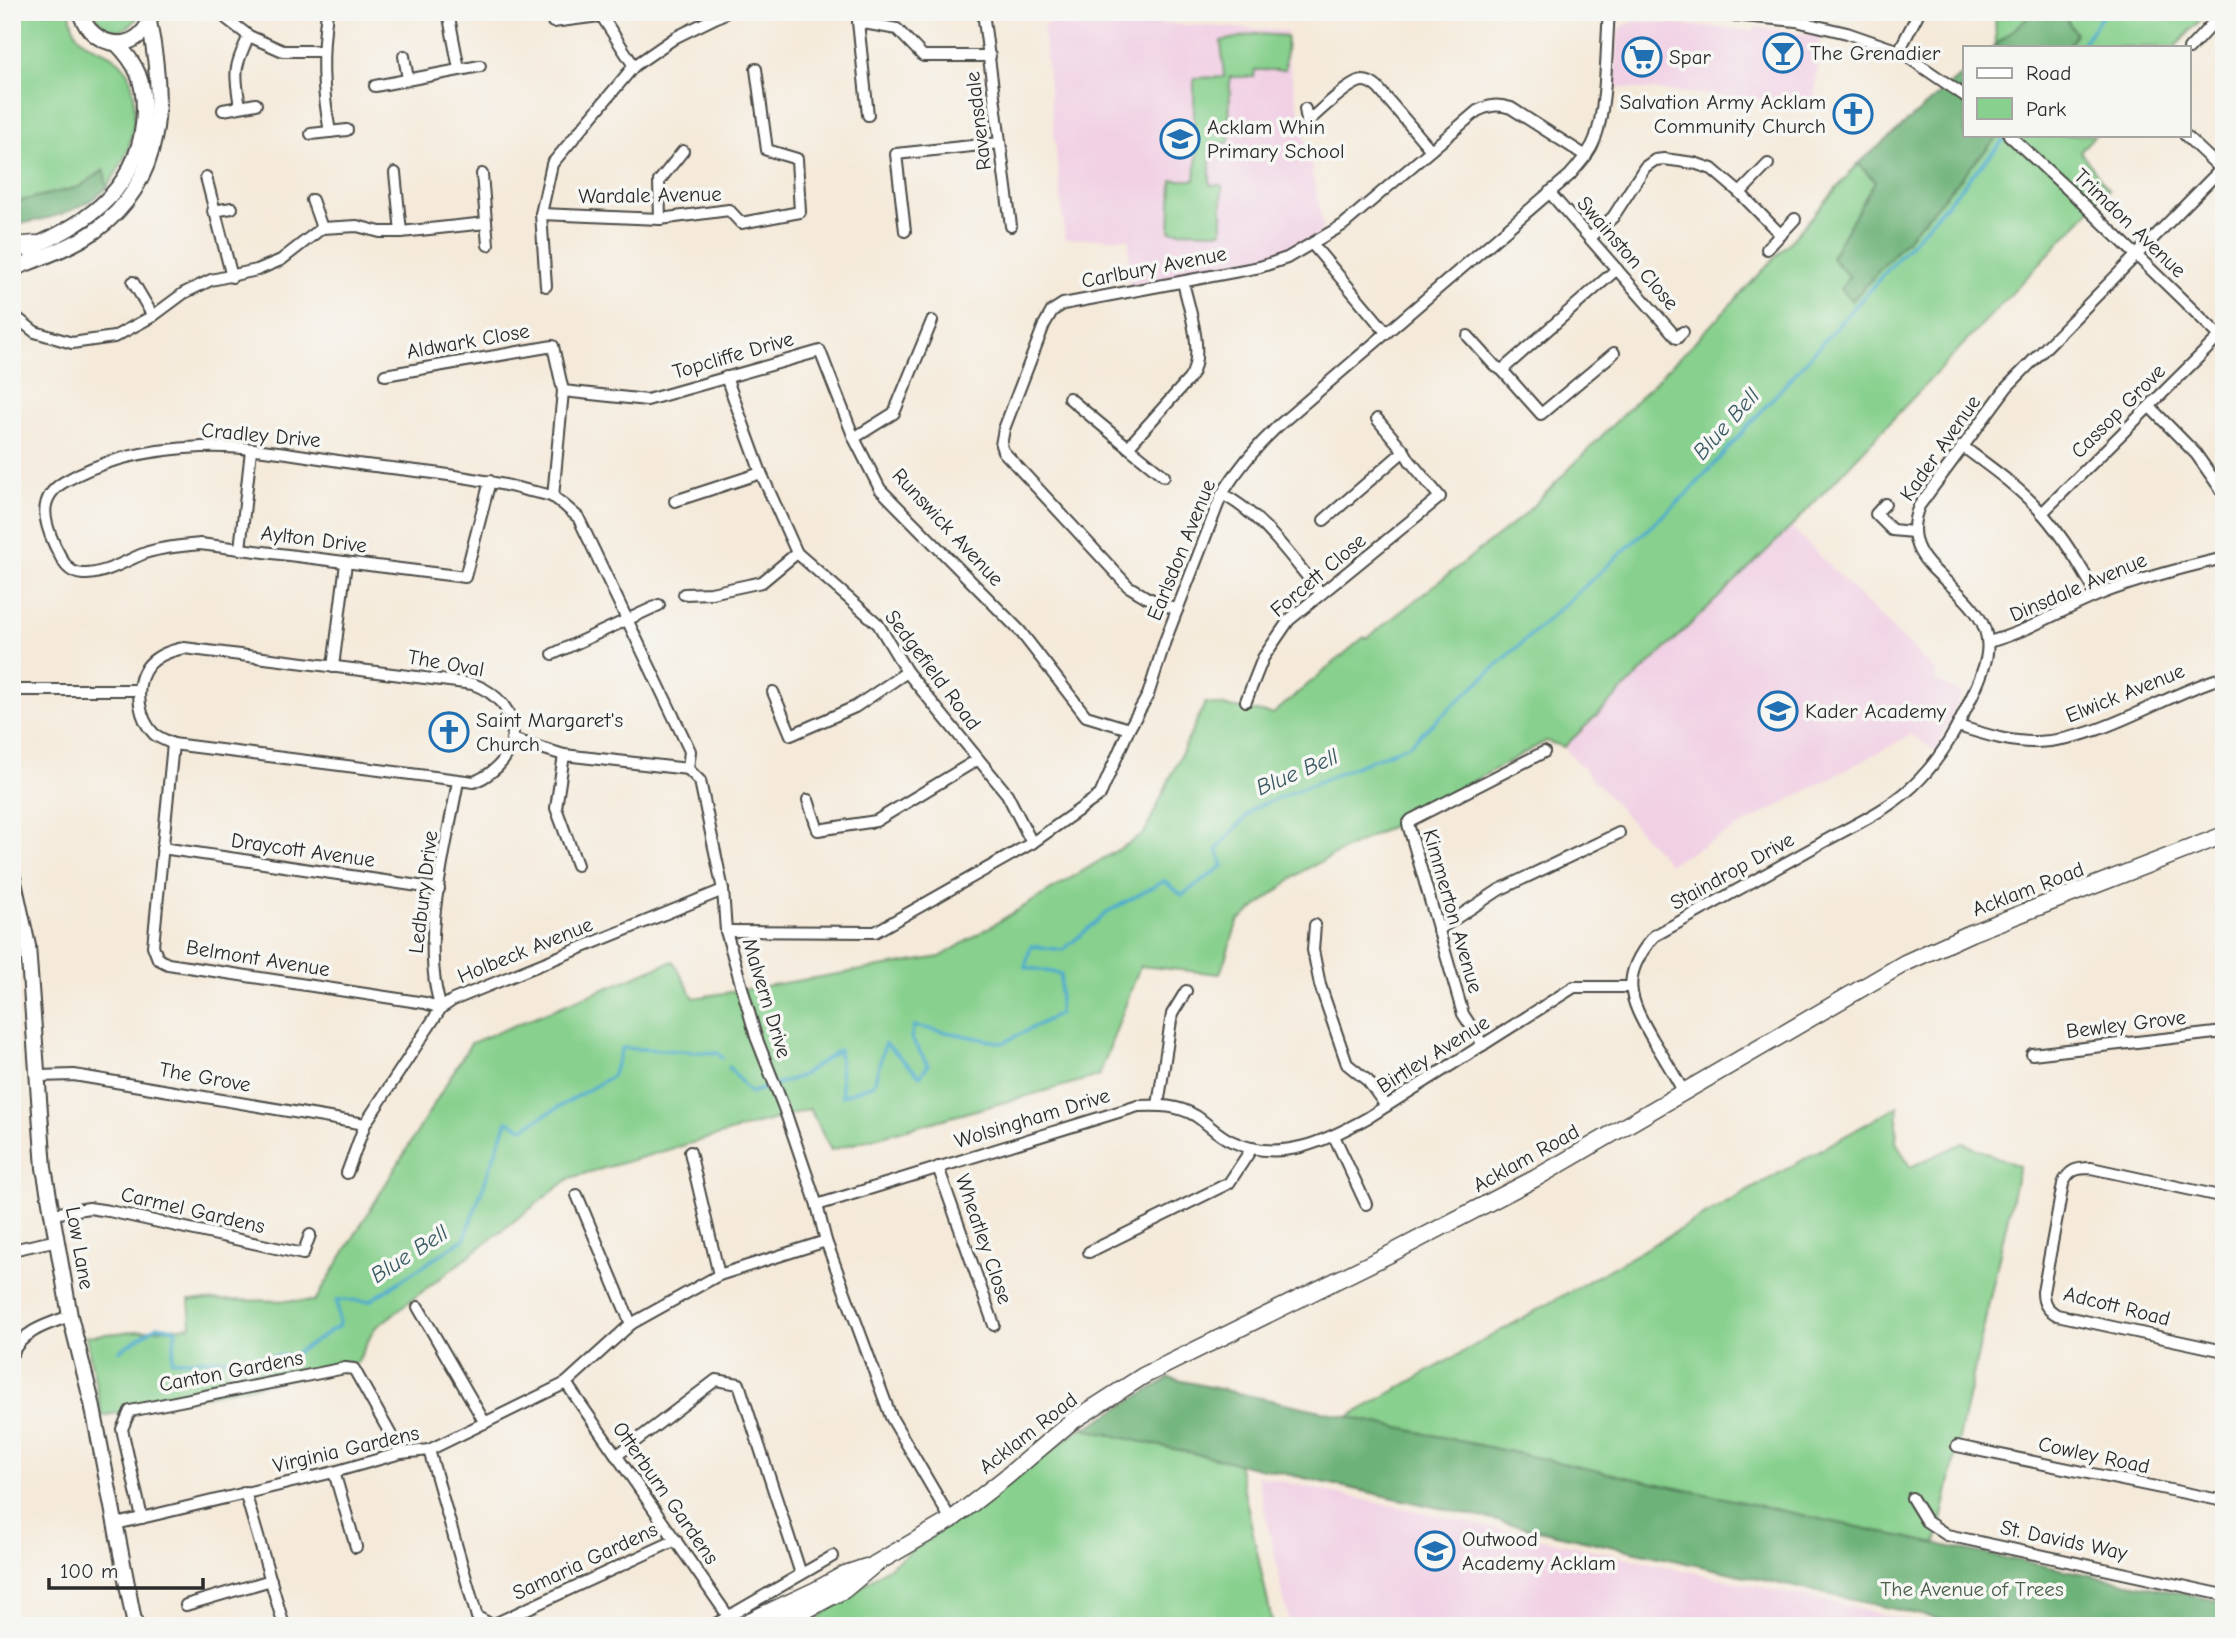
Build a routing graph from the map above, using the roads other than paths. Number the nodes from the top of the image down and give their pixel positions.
1 (80, 12) edge
2 (327, 12) edge
3 (448, 12) edge
4 (727, 12) edge
5 (983, 12) edge
6 (1609, 12) edge
7 (1701, 12) edge
8 (1919, 12) edge
9 (2223, 12) edge
10 (599, 14) edge
11 (151, 17) edge
12 (227, 19) dead end
13 (553, 22) dead end
14 (249, 36) junction
15 (116, 43) junction
16 (2190, 48) edge
17 (322, 51) junction
18 (1899, 51) junction
19 (404, 56) dead end
20 (990, 56) junction
21 (480, 66) dead end
22 (634, 66) junction
23 (458, 69) junction
24 (756, 69) dead end
25 (408, 79) junction
26 (375, 86) dead end
27 (1963, 95) edge
28 (256, 104) dead end
29 (240, 106) junction
30 (1305, 109) dead end
31 (223, 110) dead end
32 (868, 115) dead end
33 (347, 130) dead end
34 (330, 132) junction
35 (311, 134) dead end
36 (2010, 136) edge
37 (2186, 136) edge
38 (1000, 143) junction
39 (1431, 150) junction
40 (682, 151) dead end
41 (1586, 156) junction
42 (1768, 164) dead end
43 (2222, 168) edge
44 (395, 173) dead end
45 (482, 174) dead end
46 (206, 177) dead end
47 (1549, 192) junction
48 (1740, 193) junction
49 (312, 200) dead end
50 (232, 208) dead end
51 (214, 211) junction
52 (541, 214) junction
53 (660, 219) junction
54 (1796, 219) dead end
55 (486, 223) junction
56 (1011, 226) dead end
57 (322, 228) junction
58 (905, 231) dead end
59 (401, 232) junction
60 (1781, 235) junction
61 (1590, 238) junction
62 (36, 245) junction
63 (488, 245) dead end
64 (1313, 245) junction
65 (12, 247) edge
66 (1767, 249) dead end
67 (12, 254) edge
68 (2136, 256) junction
69 (1617, 269) junction
70 (12, 270) edge
71 (232, 276) junction
72 (133, 282) dead end
73 (1183, 282) junction
74 (546, 286) dead end
75 (12, 314) edge
76 (153, 316) junction
77 (932, 321) dead end
78 (1386, 332) junction
79 (1468, 336) dead end
80 (1677, 338) dead end
81 (2222, 338) edge
82 (1598, 349) dead end
83 (1502, 370) junction
84 (385, 375) dead end
85 (726, 377) junction
86 (563, 391) junction
87 (1069, 398) dead end
88 (2150, 407) junction
89 (1377, 419) dead end
90 (854, 438) junction
91 (1962, 446) junction
92 (1128, 447) junction
93 (251, 450) junction
94 (1404, 451) junction
95 (761, 472) junction
96 (1164, 476) dead end
97 (490, 481) junction
98 (1222, 494) junction
99 (2224, 494) edge
100 (553, 497) junction
101 (675, 501) dead end
102 (1885, 504) dead end
103 (2042, 513) junction
104 (1323, 520) dead end
105 (1913, 532) junction
106 (240, 549) junction
107 (797, 553) junction
108 (2224, 558) edge
109 (346, 563) junction
110 (66, 567) joint
111 (1321, 593) junction
112 (684, 594) dead end
113 (2097, 595) junction
114 (659, 605) dead end
115 (1177, 610) junction
116 (628, 619) junction
117 (1988, 642) junction
118 (553, 654) dead end
119 (333, 667) junction
120 (907, 672) junction
121 (2224, 677) edge
122 (12, 690) edge
123 (138, 690) junction
124 (774, 692) dead end
125 (1246, 701) dead end
126 (1958, 726) junction
127 (1129, 729) junction
128 (512, 739) junction
129 (173, 744) junction
130 (1544, 752) dead end
131 (564, 755) junction
132 (977, 760) junction
133 (688, 769) junction
134 (458, 780) junction
135 (808, 800) dead end
136 (1619, 833) dead end
137 (2224, 835) edge
138 (1032, 843) junction
139 (162, 848) junction
140 (577, 865) dead end
141 (12, 873) edge
142 (439, 889) junction
143 (723, 890) junction
144 (1315, 925) dead end
145 (1438, 930) junction
146 (18, 931) edge
147 (726, 931) junction
148 (1631, 987) junction
149 (1186, 991) dead end
150 (441, 1008) junction
151 (2224, 1032) edge
152 (1483, 1045) junction
153 (2032, 1054) dead end
154 (38, 1076) junction
155 (1684, 1092) junction
156 (1158, 1105) junction
157 (1386, 1106) junction
158 (365, 1124) junction
159 (1334, 1136) junction
160 (1252, 1148) junction
161 (690, 1152) dead end
162 (938, 1167) junction
163 (347, 1173) dead end
164 (577, 1195) dead end
165 (2224, 1197) edge
166 (1366, 1203) dead end
167 (817, 1205) junction
168 (53, 1214) junction
169 (310, 1235) dead end
170 (58, 1240) junction
171 (826, 1241) junction
172 (12, 1250) edge
173 (1089, 1252) dead end
174 (719, 1275) junction
175 (418, 1307) dead end
176 (70, 1316) junction
177 (631, 1324) junction
178 (994, 1325) dead end
179 (2224, 1351) edge
180 (12, 1354) edge
181 (566, 1382) junction
182 (485, 1423) junction
183 (1957, 1446) dead end
184 (429, 1450) junction
185 (401, 1453) junction
186 (616, 1456) junction
187 (334, 1472) junction
188 (245, 1492) junction
189 (1912, 1498) dead end
190 (2224, 1501) edge
191 (142, 1518) junction
192 (950, 1520) junction
193 (116, 1524) junction
194 (676, 1540) junction
195 (356, 1547) dead end
196 (833, 1556) dead end
197 (875, 1564) junction
198 (801, 1574) junction
199 (271, 1580) junction
200 (2224, 1595) edge
201 (186, 1605) dead end
202 (734, 1623) edge
203 (135, 1626) edge
204 (284, 1626) edge
205 (712, 1626) edge
206 (776, 1626) edge

1 - 15 main road
2 - 17 street
3 - 23 street
4 - 22 street
5 - 20 street, Ravensdale
6 - 41 street, Earlsdon Avenue
7 - 18 street
8 - 18 street
9 - 16 street
10 - 13 street
10 - 22 street
11 - 15 main road
11 - 70 main road
12 - 14 street
14 - 17 street
14 - 29 street
15 - 62 main road
17 - 34 street
18 - 27 street
19 - 25 street
20 - 32 street
20 - 38 street, Ravensdale
21 - 23 street
22 - 52 street
23 - 25 street
24 - 53 street, Wardale Avenue
25 - 26 street
28 - 29 street
29 - 31 street
30 - 39 street
33 - 34 street
34 - 35 street
36 - 68 street, Trimdon Avenue
37 - 43 street
38 - 56 street, Ravensdale
38 - 58 street
39 - 41 street, Carlbury Avenue
39 - 64 street, Carlbury Avenue
40 - 53 street
41 - 47 street, Earlsdon Avenue
42 - 48 street
43 - 68 street, Kader Avenue
44 - 59 street
45 - 55 street
46 - 51 street
47 - 61 street, Swainston Close
47 - 78 street, Earlsdon Avenue
48 - 60 street
48 - 61 street
49 - 57 street
50 - 51 street
51 - 71 street
52 - 53 street, Wardale Avenue
52 - 74 street
54 - 60 street
55 - 59 street
55 - 63 street
57 - 59 street
57 - 71 street
60 - 66 street
61 - 69 street, Swainston Close
62 - 65 highway
62 - 67 main road
64 - 73 street, Carlbury Avenue
64 - 78 street
68 - 81 street, Trimdon Avenue
68 - 91 street, Kader Avenue
69 - 80 street, Swainston Close
69 - 83 street
71 - 76 street
72 - 76 street
73 - 92 street
73 - 115 street, Carlbury Avenue
75 - 76 street
77 - 90 street
78 - 98 street, Earlsdon Avenue
79 - 83 street
81 - 88 street, Cassop Grove
82 - 83 street
84 - 86 street, Aldwark Close
85 - 86 street, Topcliffe Drive
85 - 90 street, Topcliffe Drive
85 - 95 street, Sedgefield Road
86 - 100 street
87 - 92 street
88 - 99 street
88 - 103 street, Cassop Grove
89 - 94 street
90 - 127 street, Runswick Avenue
91 - 103 street
91 - 105 street, Kader Avenue
92 - 96 street
93 - 97 street, Cradley Drive
93 - 106 street
93 - 110 street, Cradley Drive
94 - 104 street
94 - 111 street, Forcett Close
95 - 101 street
95 - 107 street, Sedgefield Road
97 - 100 street, Cradley Drive
97 - 109 street, Aylton Drive
98 - 111 street
98 - 115 street, Earlsdon Avenue
100 - 116 street, Malvern Drive
102 - 105 street
103 - 113 street
105 - 117 street, Kader Avenue
106 - 109 street, Aylton Drive
106 - 110 street, Aylton Drive
107 - 112 street
107 - 120 street, Sedgefield Road
108 - 113 street, Dinsdale Avenue
109 - 119 street
111 - 125 street, Forcett Close
113 - 117 street, Dinsdale Avenue
114 - 116 street
115 - 127 street, Earlsdon Avenue
116 - 118 street
116 - 133 street, Malvern Drive
117 - 126 street
119 - 123 street, The Oval
119 - 128 street, The Oval
120 - 124 street
120 - 132 street, Sedgefield Road
121 - 126 street, Elwick Avenue
122 - 123 street
123 - 129 street
126 - 148 street, Staindrop Drive
127 - 138 street, Earlsdon Avenue
128 - 131 street
128 - 134 street
129 - 134 street
129 - 139 street, Belmont Avenue
130 - 145 street, Kimmerton Avenue
131 - 133 street
131 - 140 street
132 - 135 street
132 - 138 street, Sedgefield Road
133 - 143 street, Malvern Drive
134 - 142 street, Ledbury Drive
136 - 145 street
137 - 155 main road, Acklam Road
138 - 147 street, Earlsdon Avenue
139 - 142 street, Draycott Avenue
139 - 150 street, Belmont Avenue
141 - 146 main road, Low Lane
142 - 150 street, Ledbury Drive
143 - 147 street, Malvern Drive
143 - 150 street, Holbeck Avenue
144 - 157 street
145 - 152 street, Kimmerton Avenue
146 - 154 main road, Low Lane
147 - 167 street, Malvern Drive
148 - 152 street, Birtley Avenue
148 - 155 street
149 - 156 street
150 - 158 street, Holbeck Avenue
151 - 153 street, Bewley Grove
152 - 157 street, Birtley Avenue
154 - 158 street, The Grove
154 - 168 main road, Low Lane
155 - 192 main road, Acklam Road
156 - 160 street, Wolsingham Drive
156 - 162 street, Wolsingham Drive
157 - 159 street, Birtley Avenue
158 - 163 street, Holbeck Avenue
159 - 160 street, Birtley Avenue
159 - 166 street
160 - 173 street
161 - 174 street
162 - 167 street, Wolsingham Drive
162 - 178 street, Wheatley Close
164 - 177 street
165 - 179 street, Adcott Road
167 - 171 street, Malvern Drive
168 - 169 street, Carmel Gardens
168 - 170 main road, Low Lane
170 - 172 street
170 - 176 main road, Low Lane
171 - 174 street, Virginia Gardens
171 - 192 street, Malvern Drive
174 - 177 street, Virginia Gardens
175 - 182 street
176 - 180 street
176 - 193 main road, Low Lane
177 - 181 street, Virginia Gardens
181 - 182 street, Virginia Gardens
181 - 186 street, Otterburn Gardens
182 - 184 street, Virginia Gardens
183 - 190 street, Cowley Road
184 - 185 street, Virginia Gardens
184 - 194 street, Samaria Gardens
185 - 187 street, Virginia Gardens
185 - 191 street, Canton Gardens
186 - 194 street, Otterburn Gardens
186 - 198 street
187 - 188 street, Virginia Gardens
187 - 195 street
188 - 191 street, Virginia Gardens
188 - 199 street
189 - 200 street, St. Davids Way
191 - 193 street, Virginia Gardens
192 - 197 main road, Acklam Road
193 - 203 main road, Low Lane
194 - 202 street, Otterburn Gardens
196 - 198 street
197 - 202 main road, Acklam Road
197 - 206 main road, Acklam Road
198 - 202 street
199 - 201 street
199 - 204 street
202 - 205 street

